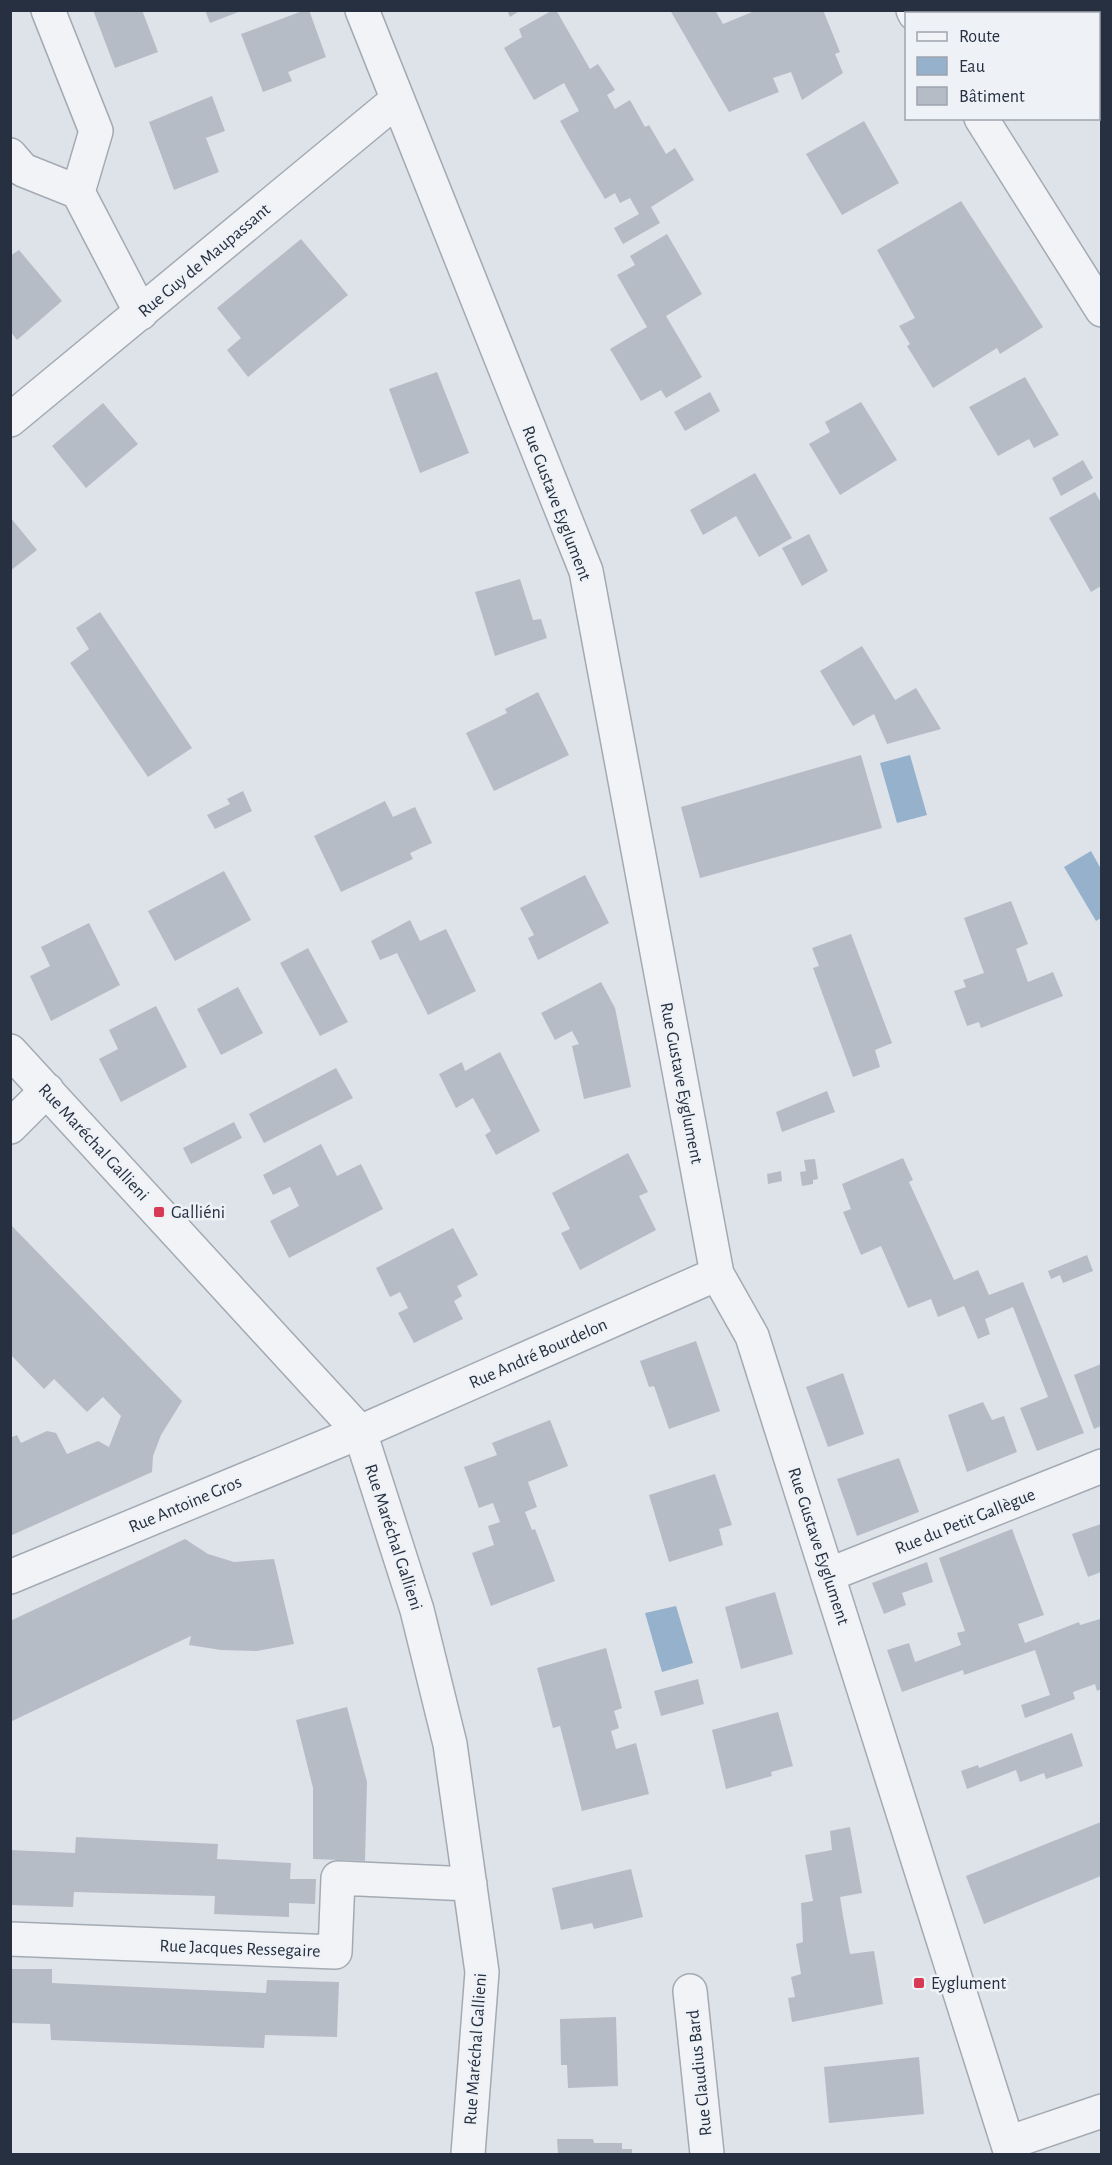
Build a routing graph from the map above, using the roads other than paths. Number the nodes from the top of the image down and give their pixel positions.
1 (48, 10) edge
2 (362, 10) edge
3 (397, 100) junction
4 (982, 120) edge
5 (10, 155) edge
6 (78, 192) junction
7 (1101, 310) edge
8 (141, 312) junction
9 (10, 420) edge
10 (10, 1051) edge
11 (47, 1090) junction
12 (10, 1127) edge
13 (717, 1274) junction
14 (360, 1431) junction
15 (1101, 1466) edge
16 (828, 1575) junction
17 (10, 1577) edge
18 (470, 1884) junction
19 (10, 1939) edge
20 (690, 1991) dead end
21 (1101, 2111) edge
22 (1010, 2149) edge
23 (468, 2154) edge
24 (707, 2154) edge

1 - 6 street
2 - 3 street, Rue Gustave Eyglument
3 - 8 street, Rue Guy de Maupassant
3 - 13 street, Rue Gustave Eyglument
4 - 7 street
5 - 6 street
6 - 8 street
8 - 9 street, Rue Guy de Maupassant
10 - 11 street, Rue Maréchal Gallieni
11 - 12 street
11 - 14 street, Rue Maréchal Gallieni
13 - 14 street, Rue André Bourdelon
13 - 16 street, Rue Gustave Eyglument
14 - 17 street, Rue Antoine Gros
14 - 18 street, Rue Maréchal Gallieni
15 - 16 street, Rue du Petit Gallègue
16 - 22 street, Rue Gustave Eyglument
18 - 19 street, Rue Jacques Ressegaire
18 - 23 street, Rue Maréchal Gallieni
20 - 24 street, Rue Claudius Bard
21 - 22 street

